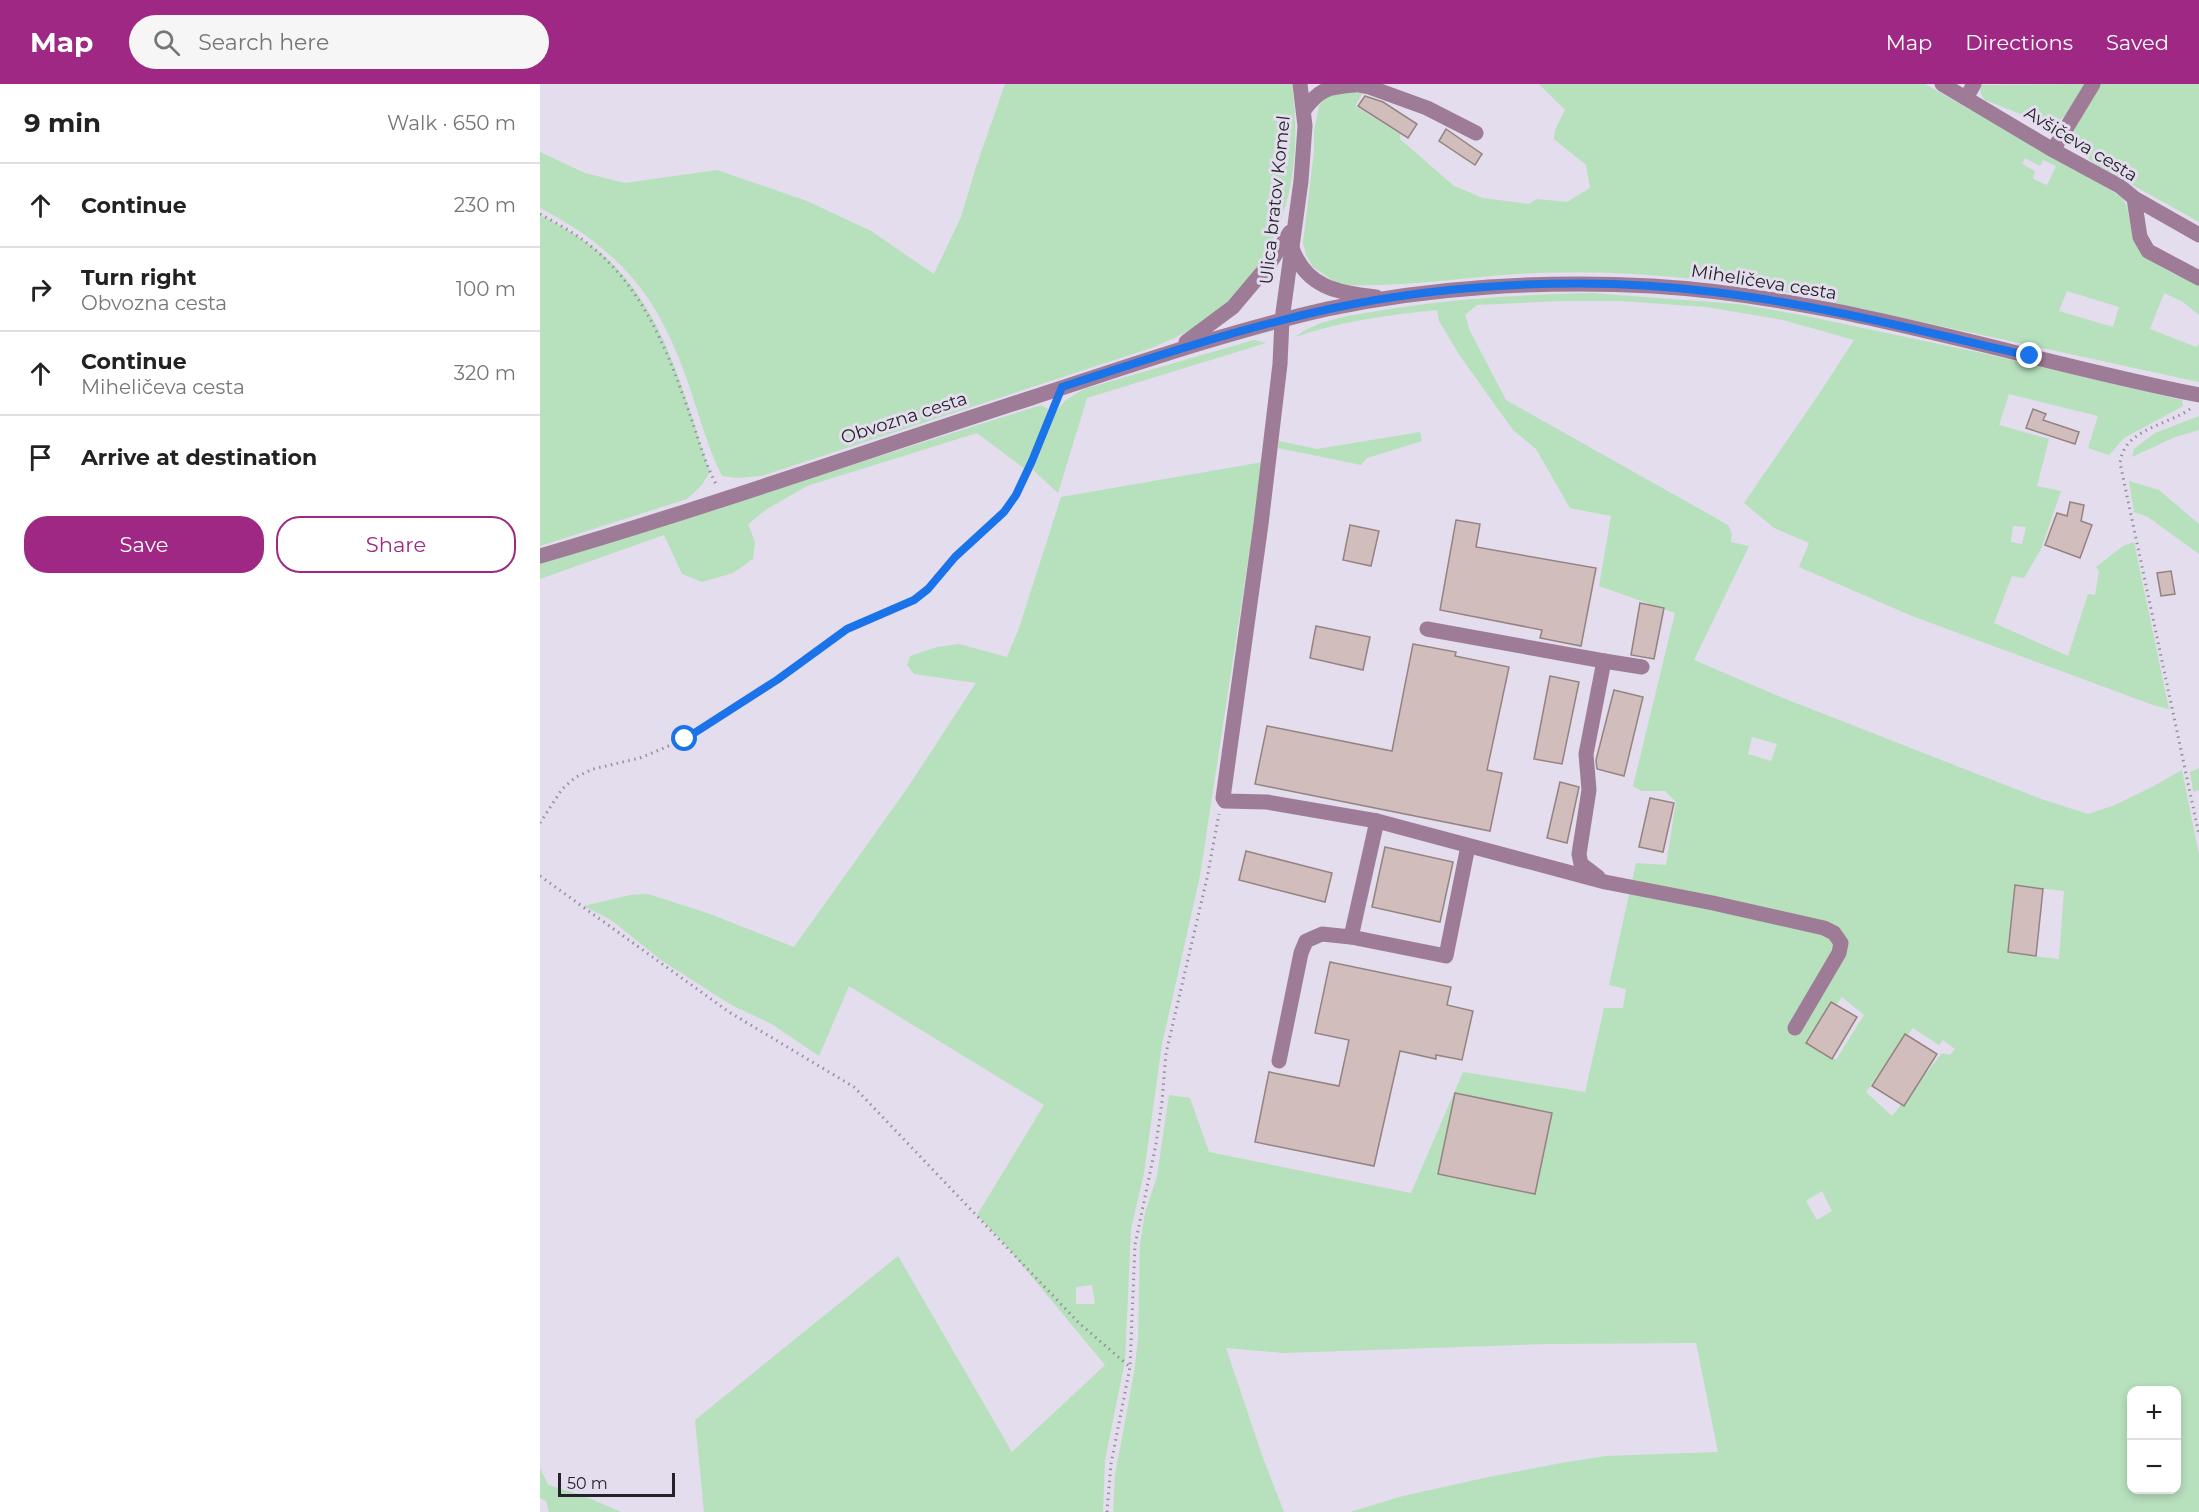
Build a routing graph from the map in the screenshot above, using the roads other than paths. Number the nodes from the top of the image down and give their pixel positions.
1 (1300, 84) edge
2 (1942, 84) edge
3 (1974, 84) edge
4 (2093, 84) edge
5 (1354, 85) edge
6 (1965, 98) junction
7 (1304, 110) junction
8 (1476, 133) dead end
9 (2053, 150) junction
10 (2134, 198) junction
11 (1293, 227) junction
12 (2199, 235) edge
13 (1291, 245) junction
14 (2199, 279) edge
15 (1394, 298) junction
16 (1282, 320) junction
17 (1174, 350) junction
18 (2196, 401) edge
19 (540, 556) edge
20 (1427, 629) dead end
21 (1604, 661) junction
22 (1642, 667) dead end
23 (1377, 821) junction
24 (1468, 846) junction
25 (1605, 882) junction
26 (1351, 937) junction
27 (1795, 1029) dead end
28 (1279, 1061) dead end

1 - 7 street, Ulica bratov Komel
2 - 6 street, Avšičeva cesta
3 - 6 street
4 - 9 street
5 - 7 street
5 - 8 street
6 - 9 street, Avšičeva cesta
7 - 11 street, Ulica bratov Komel
9 - 10 street, Avšičeva cesta
10 - 12 street
10 - 14 street, Avšičeva cesta
11 - 13 street, Ulica bratov Komel
11 - 17 street
13 - 15 street
13 - 16 street, Ulica bratov Komel
15 - 16 street, Miheličeva cesta
15 - 18 street, Miheličeva cesta
16 - 17 street, Obvozna cesta
16 - 23 street, Ulica bratov Komel
17 - 19 street, Obvozna cesta
20 - 21 street
21 - 22 street
21 - 25 street
23 - 24 street
23 - 26 street
24 - 25 street
24 - 26 street
25 - 27 street
26 - 28 street

